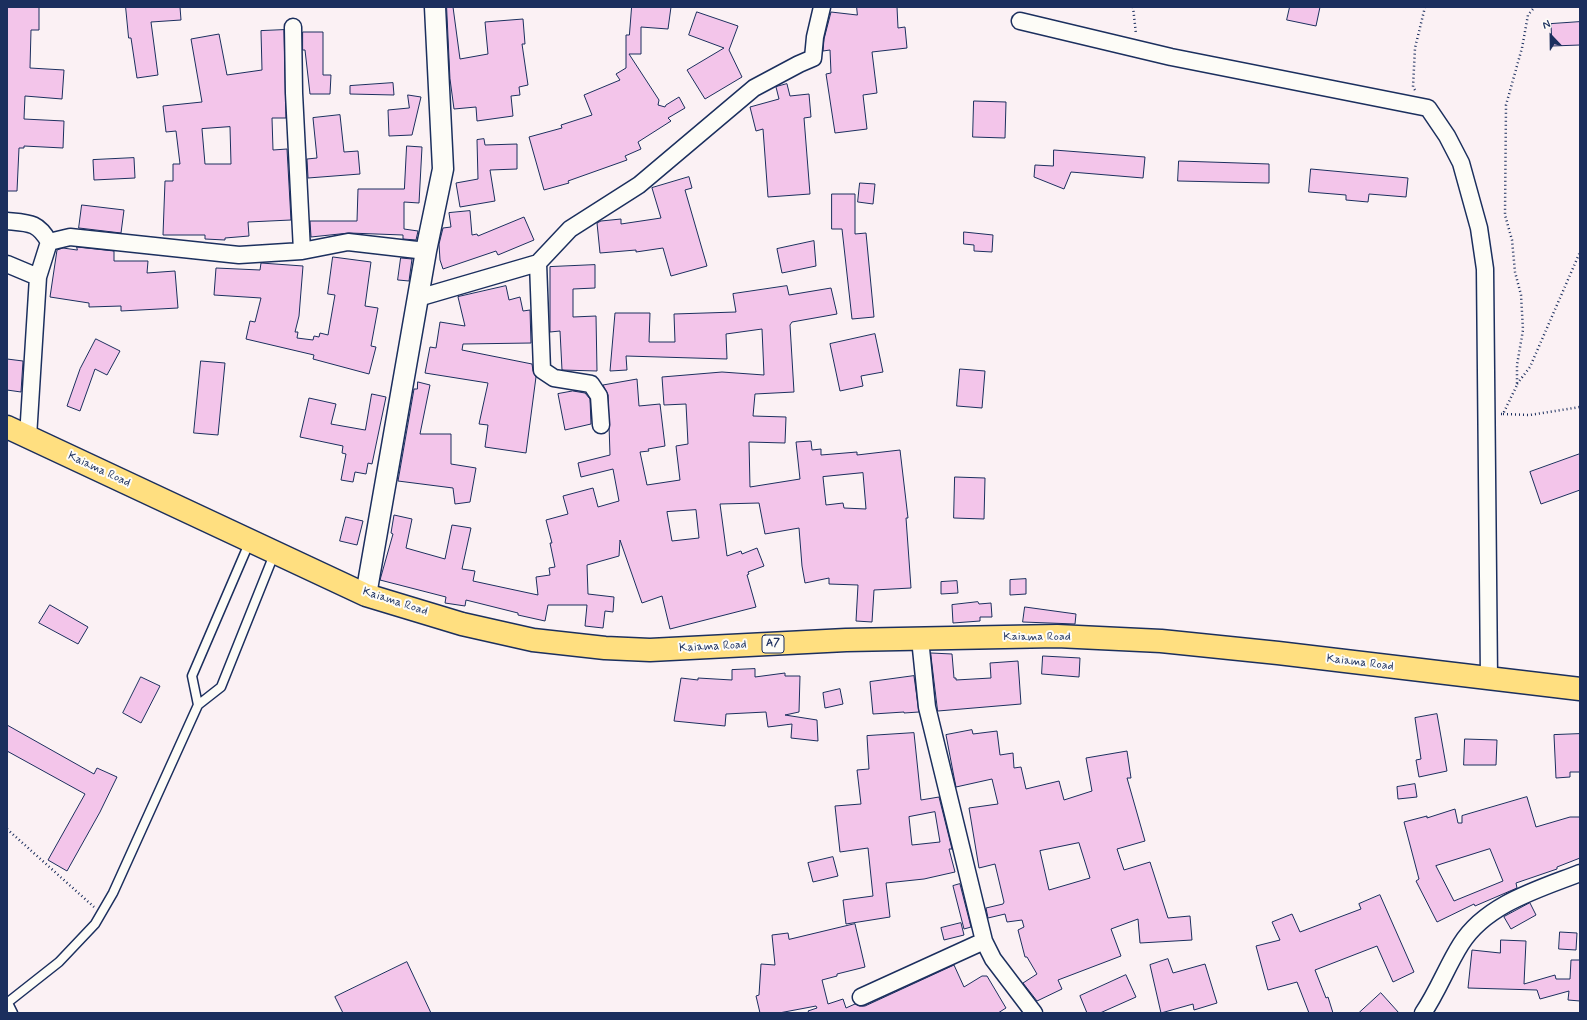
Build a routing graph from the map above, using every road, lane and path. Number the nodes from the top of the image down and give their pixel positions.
1 (435, 7) edge
2 (822, 7) edge
3 (1425, 7) edge
4 (1533, 8) dead end
5 (1020, 21) dead end
6 (293, 27) dead end
7 (1428, 108) junction
8 (7, 221) edge
9 (49, 242) junction
10 (302, 251) junction
11 (426, 251) junction
12 (1580, 252) edge
13 (538, 263) junction
14 (7, 264) edge
15 (38, 277) junction
16 (418, 298) junction
17 (1517, 385) junction
18 (1580, 407) edge
19 (1503, 414) junction
20 (1486, 415) junction
21 (601, 425) dead end
22 (7, 427) edge
23 (28, 437) junction
24 (250, 541) junction
25 (275, 552) junction
26 (366, 595) junction
27 (920, 639) junction
28 (1489, 678) junction
29 (1580, 689) edge
30 (198, 705) junction
31 (7, 829) edge
32 (1580, 873) edge
33 (101, 914) junction
34 (984, 941) junction
35 (861, 997) dead end
36 (7, 1003) edge
37 (13, 1013) edge
38 (1034, 1013) edge
39 (1423, 1013) edge

1 - 11 street
2 - 13 street
3 - 7 path
4 - 17 path
5 - 7 street
6 - 10 street
7 - 20 street
8 - 9 street
9 - 10 street
9 - 15 street
10 - 11 street
11 - 16 street
12 - 17 path
13 - 16 street
13 - 21 street
14 - 15 street
15 - 23 street
16 - 26 street
17 - 19 path
18 - 19 path
19 - 20 path
20 - 28 street
22 - 23 highway, Kaiama Road / A7
23 - 24 highway, Kaiama Road / A7
24 - 25 highway, Kaiama Road / A7
24 - 30 lane
25 - 26 highway, Kaiama Road / A7
25 - 30 lane
26 - 27 highway, Kaiama Road / A7
27 - 28 highway, Kaiama Road / A7
27 - 34 street
28 - 29 highway, Kaiama Road / A7
30 - 33 lane
31 - 33 path
32 - 39 street
33 - 36 lane
34 - 35 street
34 - 38 street
36 - 37 lane

